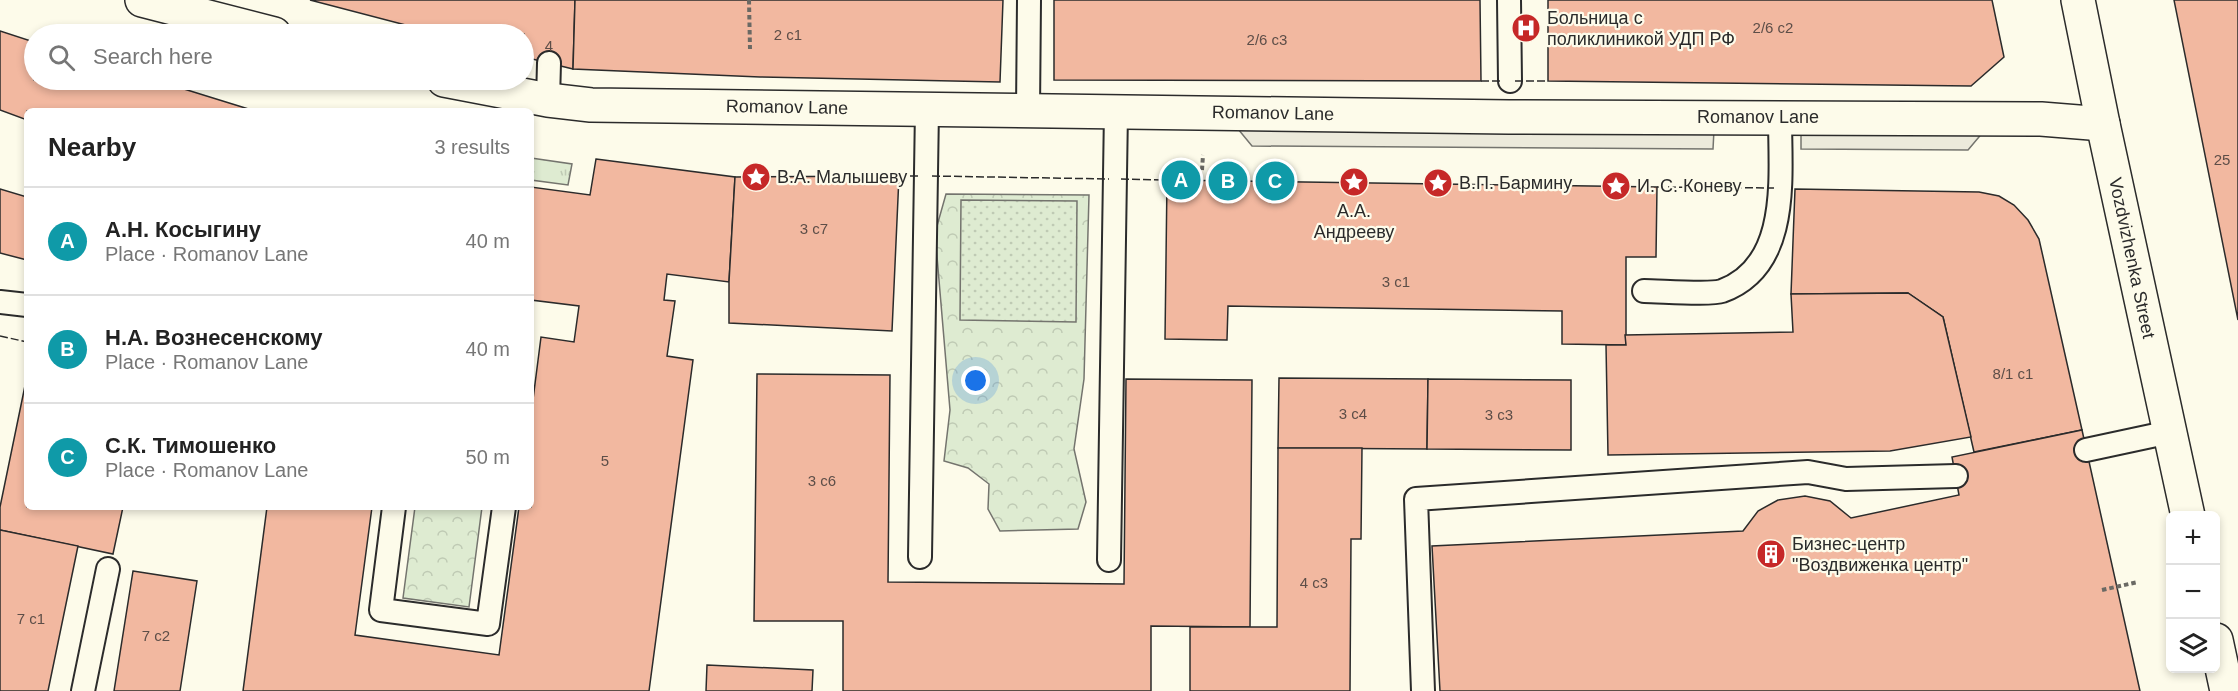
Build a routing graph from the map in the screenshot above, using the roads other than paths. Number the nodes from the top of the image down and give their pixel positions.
1 (142, 0) edge
2 (1029, 0) edge
3 (1509, 0) edge
4 (2078, 0) edge
5 (235, 24) edge
6 (549, 63) dead end
7 (1510, 81) dead end
8 (469, 90) edge
9 (548, 100) junction
10 (496, 101) edge
11 (927, 109) junction
12 (1028, 110) junction
13 (1116, 111) junction
14 (1780, 117) junction
15 (2103, 124) junction
16 (1644, 291) dead end
17 (0, 302) edge
18 (24, 305) edge
19 (2170, 432) junction
20 (2086, 450) dead end
21 (1956, 476) dead end
22 (394, 510) edge
23 (504, 510) edge
24 (2187, 511) edge
25 (920, 557) dead end
26 (1109, 560) dead end
27 (108, 568) dead end
28 (2220, 659) edge
29 (83, 691) edge
30 (1424, 691) edge
31 (2227, 691) edge

1 - 5 street
2 - 12 lane
3 - 7 lane
4 - 15 street, Vozdvizhenka Street
6 - 9 lane
8 - 10 street, Romanov Lane
9 - 10 street, Romanov Lane
9 - 11 street, Romanov Lane
11 - 12 street, Romanov Lane
11 - 25 lane
12 - 13 street, Romanov Lane
13 - 14 street, Romanov Lane
13 - 26 lane
14 - 15 street, Romanov Lane
14 - 16 lane
15 - 19 street, Vozdvizhenka Street
17 - 18 lane
19 - 20 lane
19 - 24 street, Vozdvizhenka Street
21 - 30 lane
22 - 23 lane
27 - 29 lane
28 - 31 street

